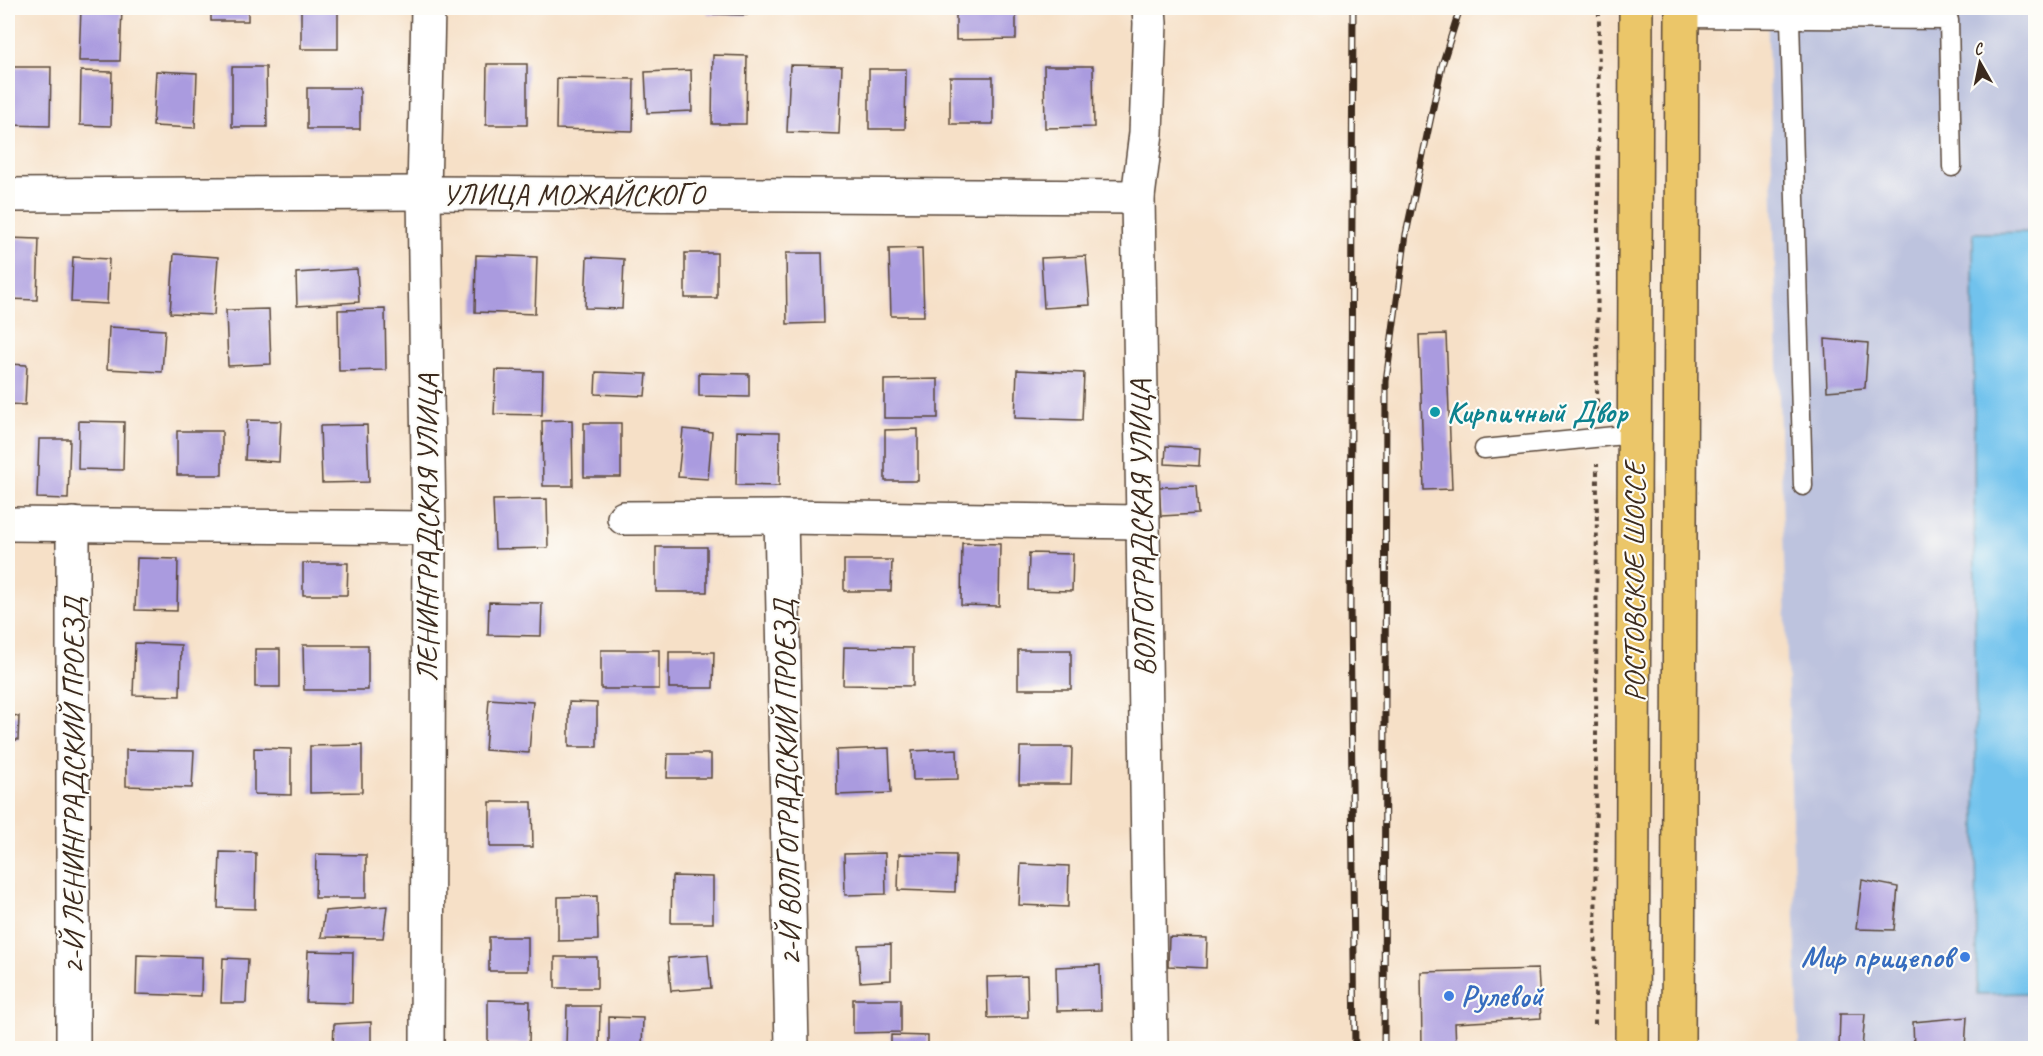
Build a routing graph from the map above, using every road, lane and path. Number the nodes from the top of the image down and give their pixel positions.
1 (428, 8) edge
2 (1149, 8) edge
3 (1599, 8) edge
4 (1636, 8) edge
5 (1682, 13) edge
6 (1790, 19) junction
7 (1952, 167) dead end
8 (424, 193) junction
9 (8, 195) edge
10 (1138, 197) junction
11 (1634, 434) junction
12 (1597, 438) junction
13 (1485, 449) dead end
14 (1803, 486) dead end
15 (781, 517) junction
16 (624, 518) dead end
17 (1142, 522) junction
18 (8, 524) edge
19 (73, 524) junction
20 (429, 528) junction
21 (1595, 1024) dead end
22 (73, 1048) edge
23 (427, 1048) edge
24 (792, 1048) edge
25 (1151, 1048) edge
26 (1632, 1048) edge
27 (1678, 1048) edge

1 - 8 street, ЛЕНИНГРАДСКАЯ УЛИЦА
2 - 10 street, ВОЛГОГРАДСКАЯ УЛИЦА
3 - 12 path
4 - 11 main road, РОСТОВСКОЕ ШОССЕ
5 - 6 lane
5 - 27 main road, РОСТОВСКОЕ ШОССЕ
6 - 7 lane
6 - 14 lane
8 - 9 street, УЛИЦА МОЖАЙСКОГО
8 - 10 street, УЛИЦА МОЖАЙСКОГО
8 - 20 street, ЛЕНИНГРАДСКАЯ УЛИЦА
10 - 17 street, ВОЛГОГРАДСКАЯ УЛИЦА
11 - 12 lane
11 - 26 main road, РОСТОВСКОЕ ШОССЕ
12 - 13 lane
12 - 21 path
15 - 16 street
15 - 17 street
15 - 24 street, 2-Й ВОЛГОГРАДСКИЙ ПРОЕЗД
17 - 25 street, ВОЛГОГРАДСКАЯ УЛИЦА
18 - 19 street
19 - 20 street
19 - 22 street, 2-Й ЛЕНИНГРАДСКИЙ ПРОЕЗД
20 - 23 street, ЛЕНИНГРАДСКАЯ УЛИЦА

